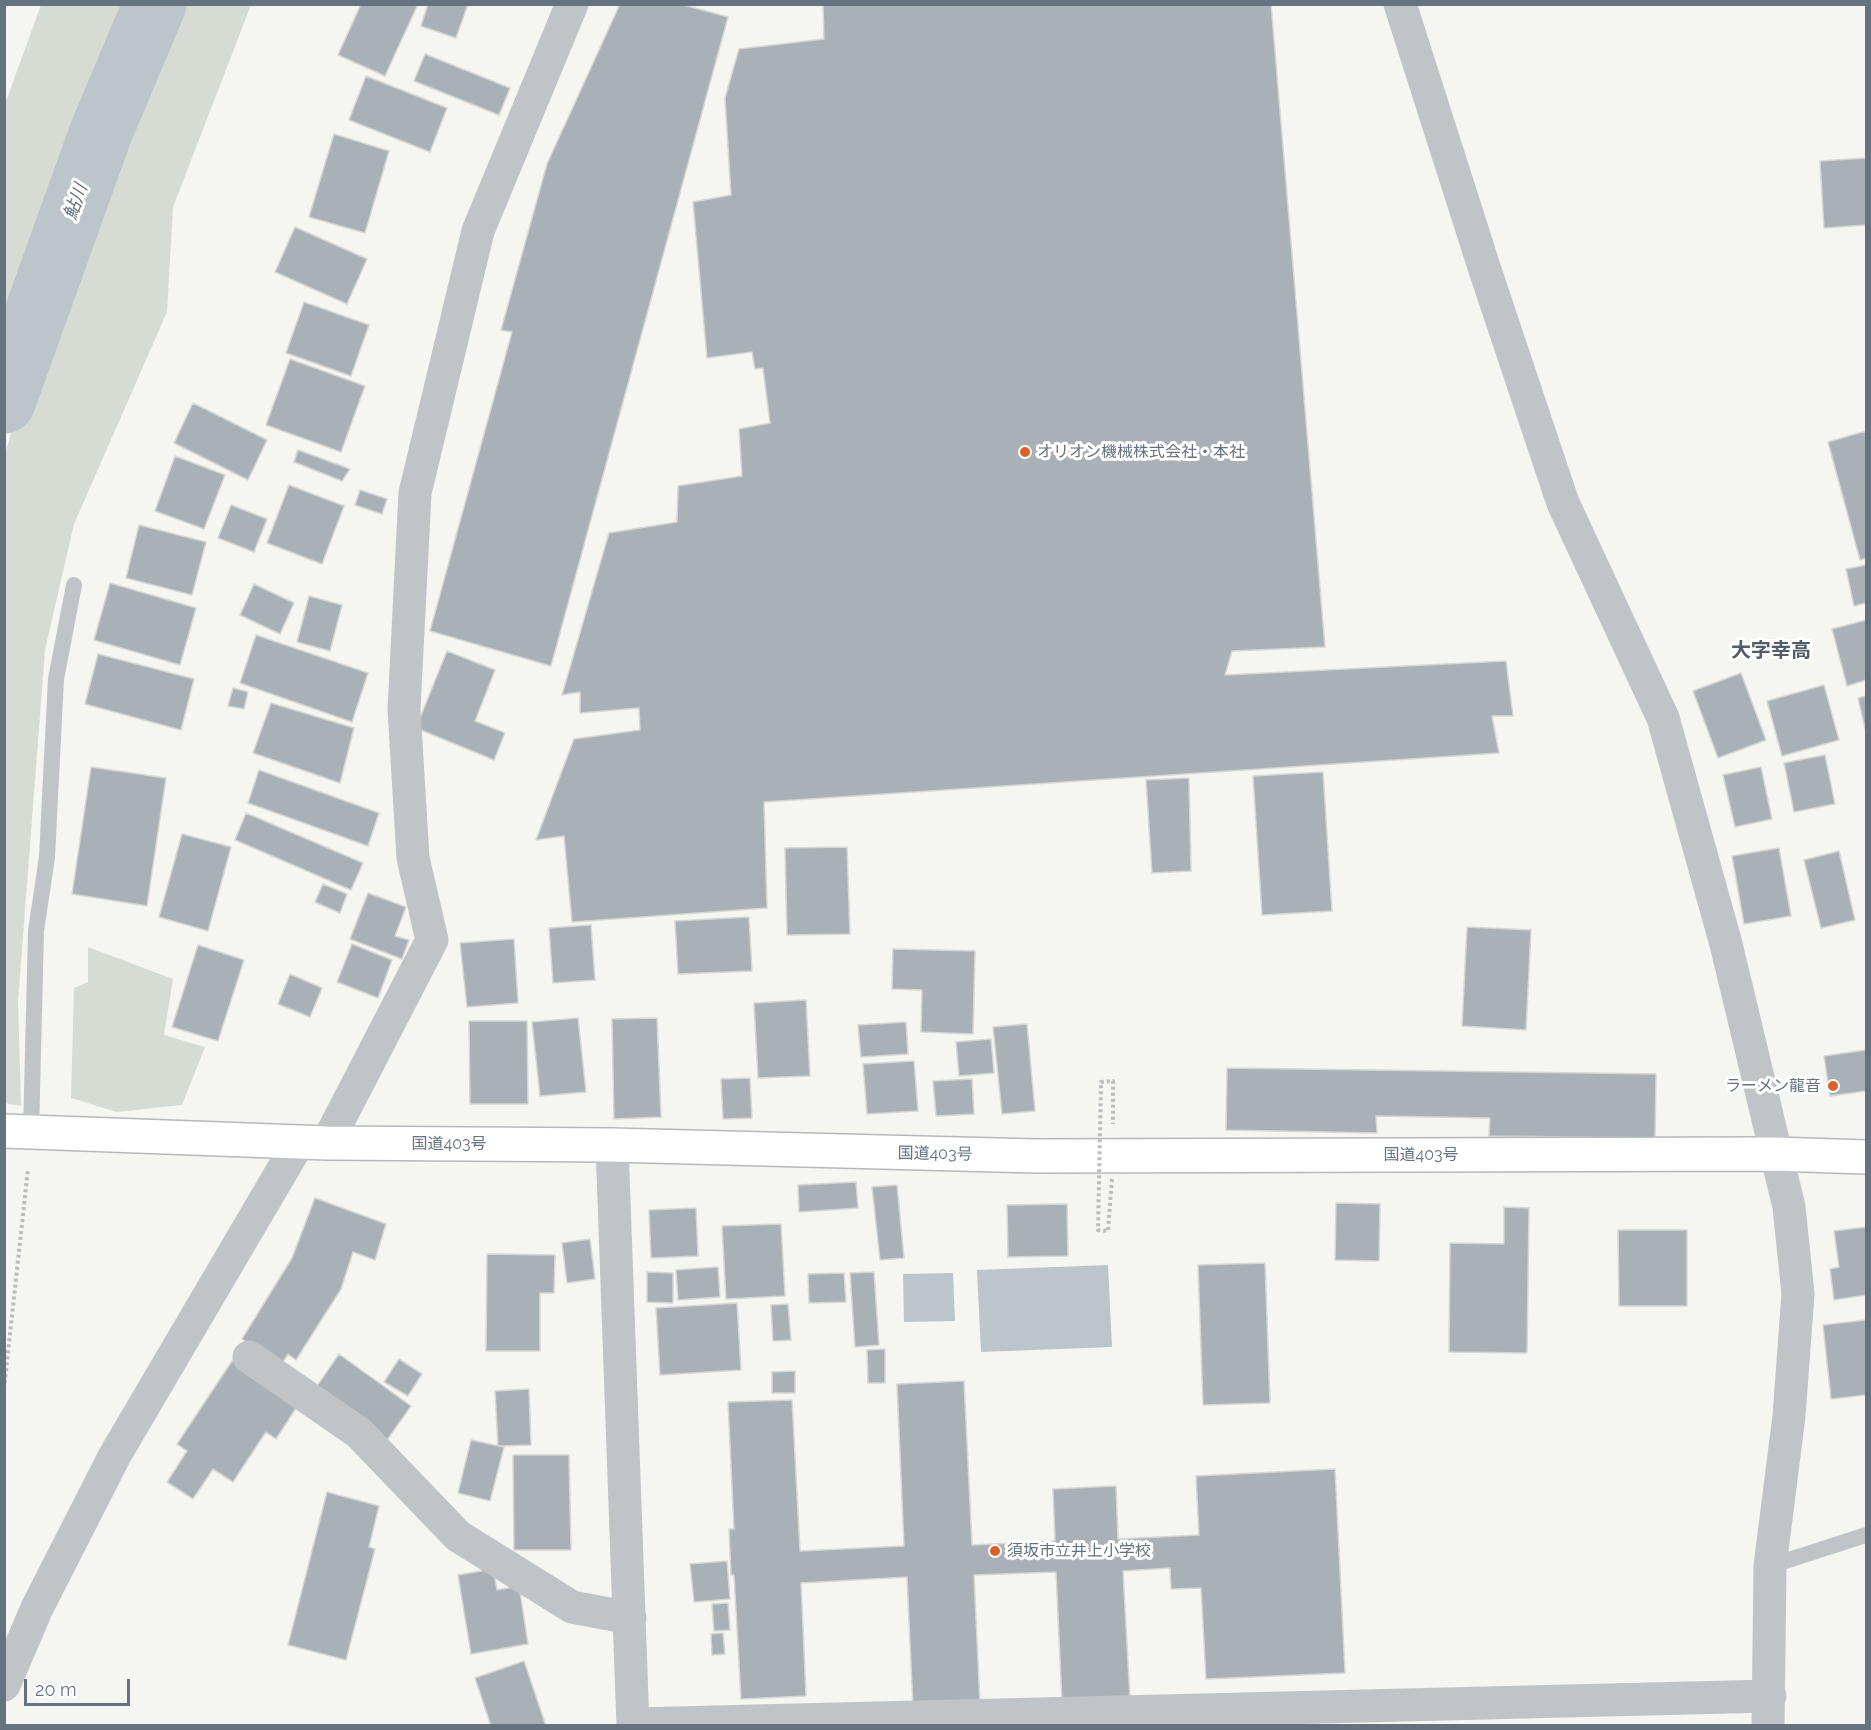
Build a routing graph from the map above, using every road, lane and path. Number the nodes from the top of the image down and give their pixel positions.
1 (572, 4) edge
2 (1400, 4) edge
3 (75, 585) dead end
4 (1113, 1124) dead end
5 (16, 1132) edge
6 (313, 1142) junction
7 (612, 1145) junction
8 (1775, 1154) junction
9 (1866, 1157) edge
10 (28, 1169) dead end
11 (1112, 1179) dead end
12 (249, 1357) dead end
13 (4, 1389) edge
14 (1866, 1535) edge
15 (1770, 1566) junction
16 (630, 1618) junction
17 (4, 1685) edge
18 (1769, 1711) edge
19 (633, 1725) edge

1 - 6 street
2 - 8 street
3 - 5 lane
4 - 11 path, bridge
5 - 6 highway, 国道403号
6 - 7 highway, 国道403号
6 - 17 street
7 - 8 highway, 国道403号
7 - 16 street
8 - 9 highway, 国道403号
8 - 15 street
10 - 13 path
12 - 16 street
14 - 15 lane
15 - 18 street
16 - 19 street
18 - 19 street

